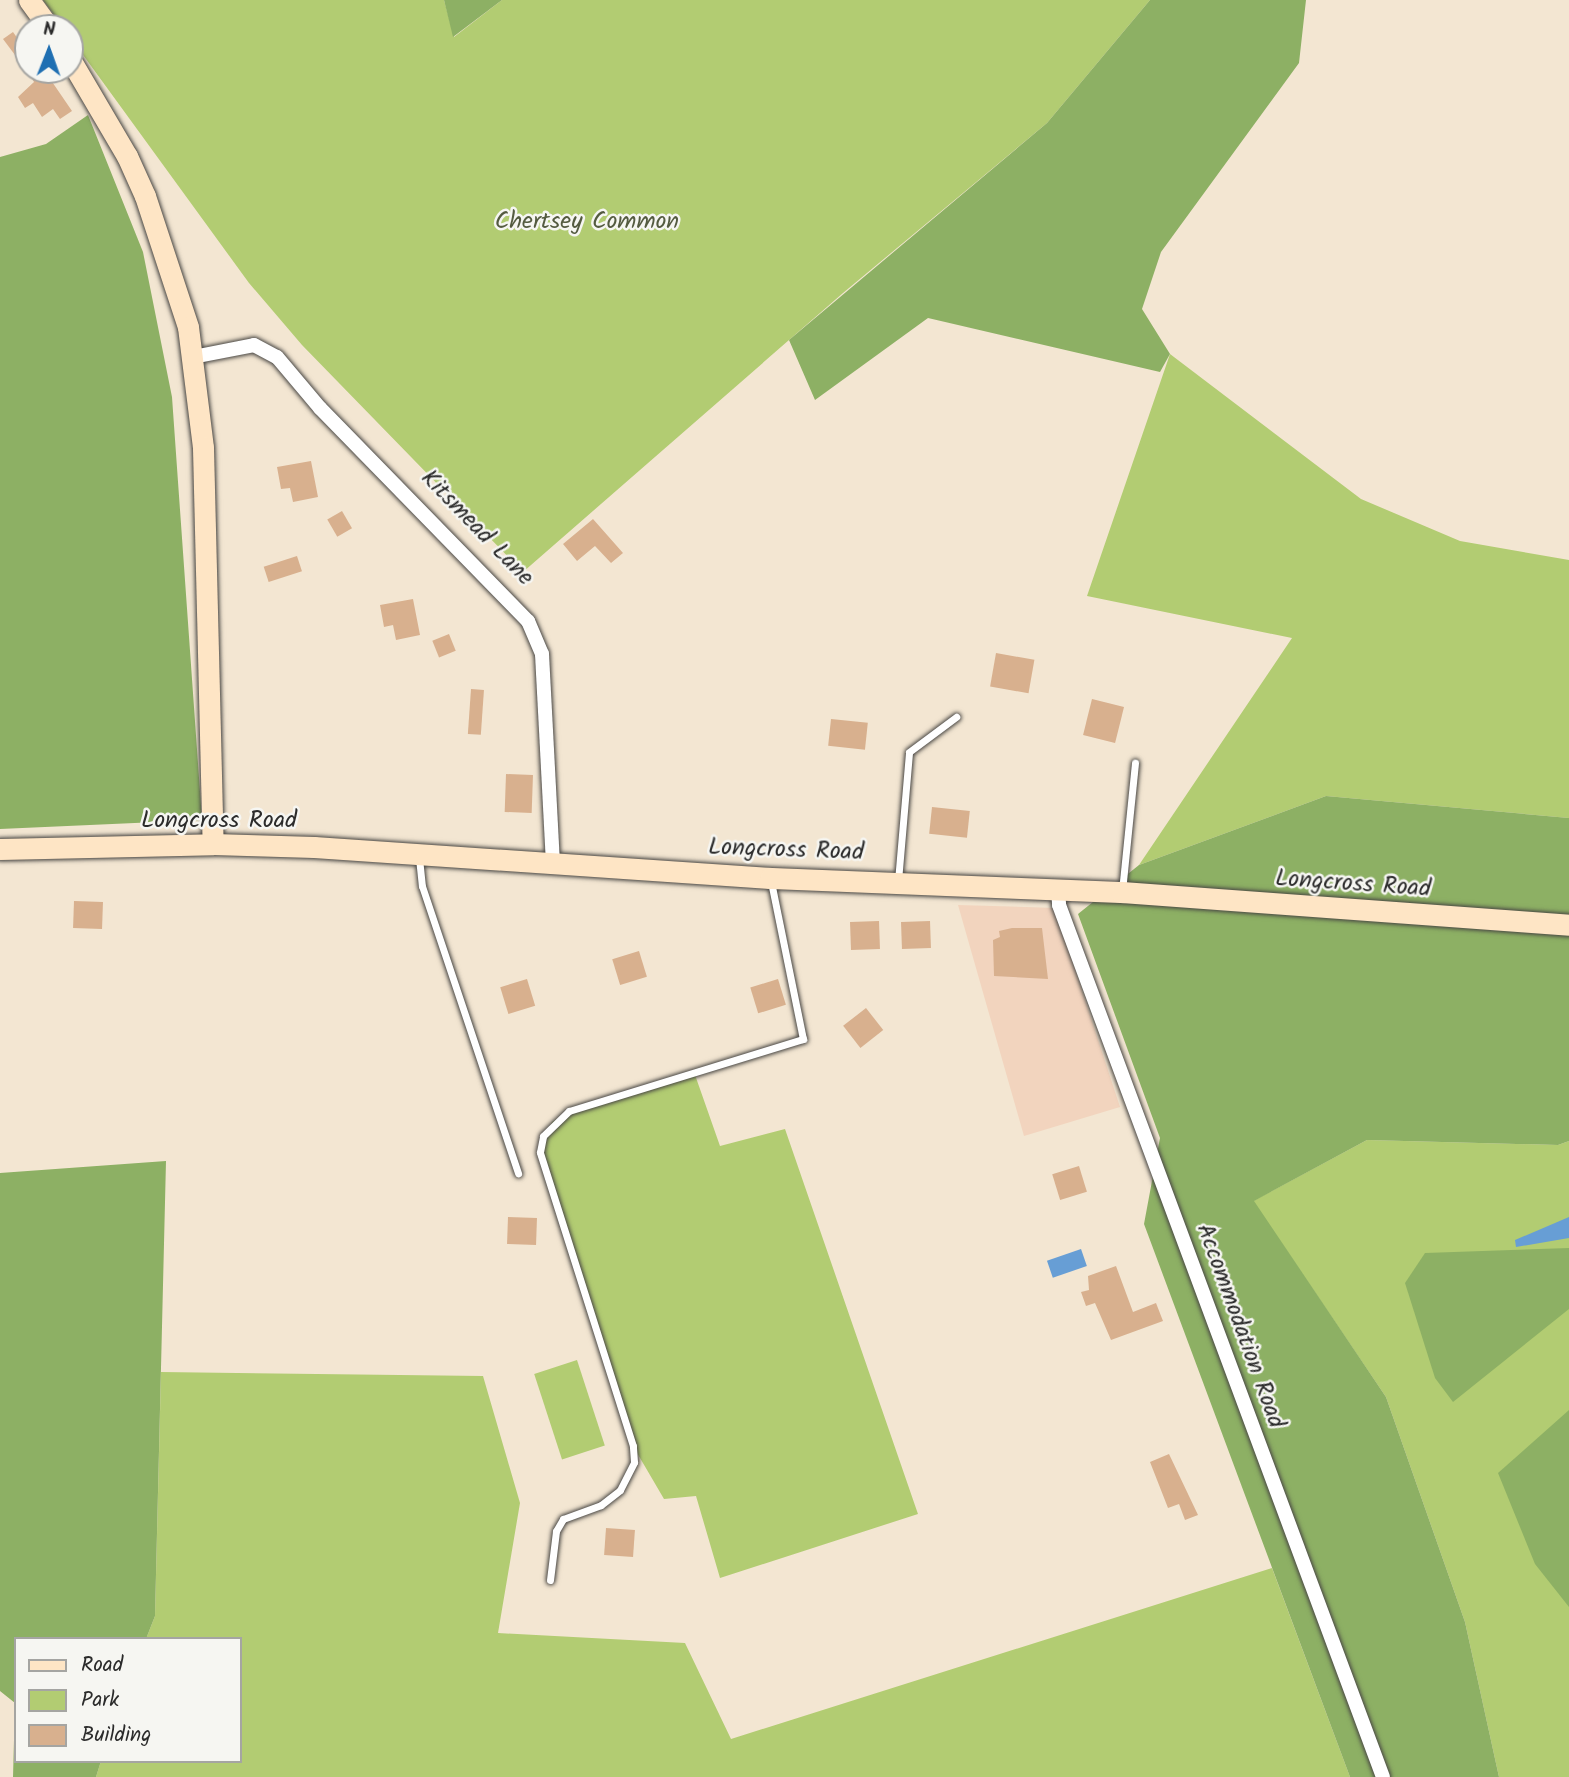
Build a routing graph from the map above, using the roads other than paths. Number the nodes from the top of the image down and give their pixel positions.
1 (84, 84) edge
2 (193, 357) junction
3 (956, 717) dead end
4 (1135, 763) dead end
5 (213, 844) junction
6 (0, 849) edge
7 (418, 857) junction
8 (552, 865) junction
9 (770, 878) junction
10 (898, 881) junction
11 (1058, 889) junction
12 (1122, 892) junction
13 (1569, 925) edge
14 (518, 1173) dead end
15 (550, 1580) dead end
16 (1382, 1777) edge

1 - 2 main road
2 - 5 main road
2 - 8 street, Kitsmead Lane
3 - 10 lane
4 - 12 lane
5 - 6 main road, Longcross Road
5 - 7 main road, Longcross Road
7 - 8 main road, Longcross Road
7 - 14 lane
8 - 9 main road, Longcross Road
9 - 10 main road, Longcross Road
9 - 15 lane
10 - 11 main road, Longcross Road
11 - 12 main road, Longcross Road
11 - 16 street, Accommodation Road
12 - 13 main road, Longcross Road

